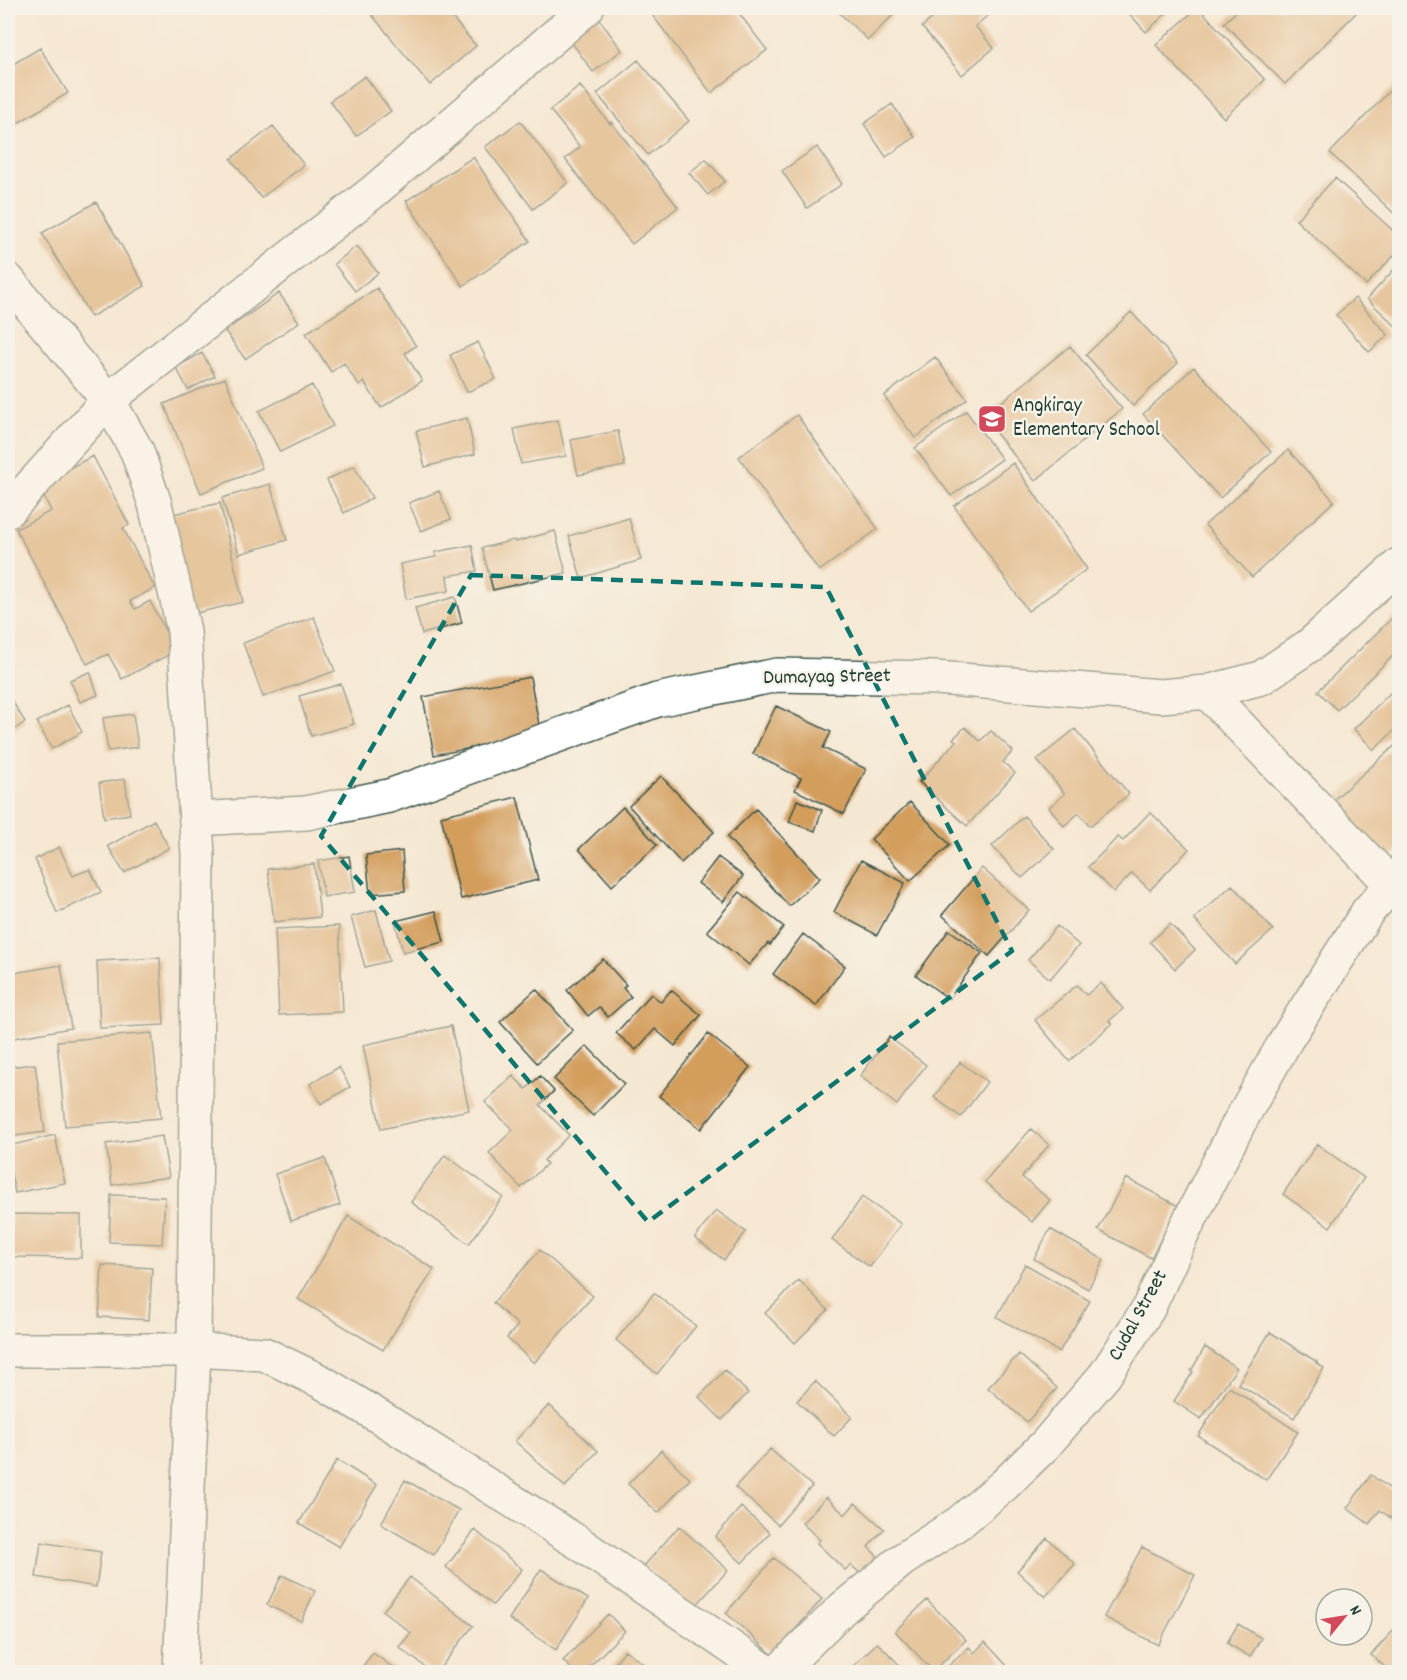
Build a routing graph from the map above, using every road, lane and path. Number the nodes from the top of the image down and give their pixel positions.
1 (587, 8) edge
2 (8, 280) edge
3 (108, 400) junction
4 (8, 512) edge
5 (1400, 564) edge
6 (1207, 692) junction
7 (196, 819) junction
8 (1396, 880) edge
9 (8, 1350) edge
10 (194, 1350) junction
11 (180, 1672) edge
12 (767, 1672) edge
13 (778, 1672) edge

1 - 3 street
2 - 3 street
3 - 4 street
3 - 7 street
5 - 6 street, Dumayag Street
6 - 7 street, Dumayag Street
6 - 8 street
7 - 10 street
8 - 13 street, Cudal Street
9 - 10 street
10 - 11 street
10 - 12 street

